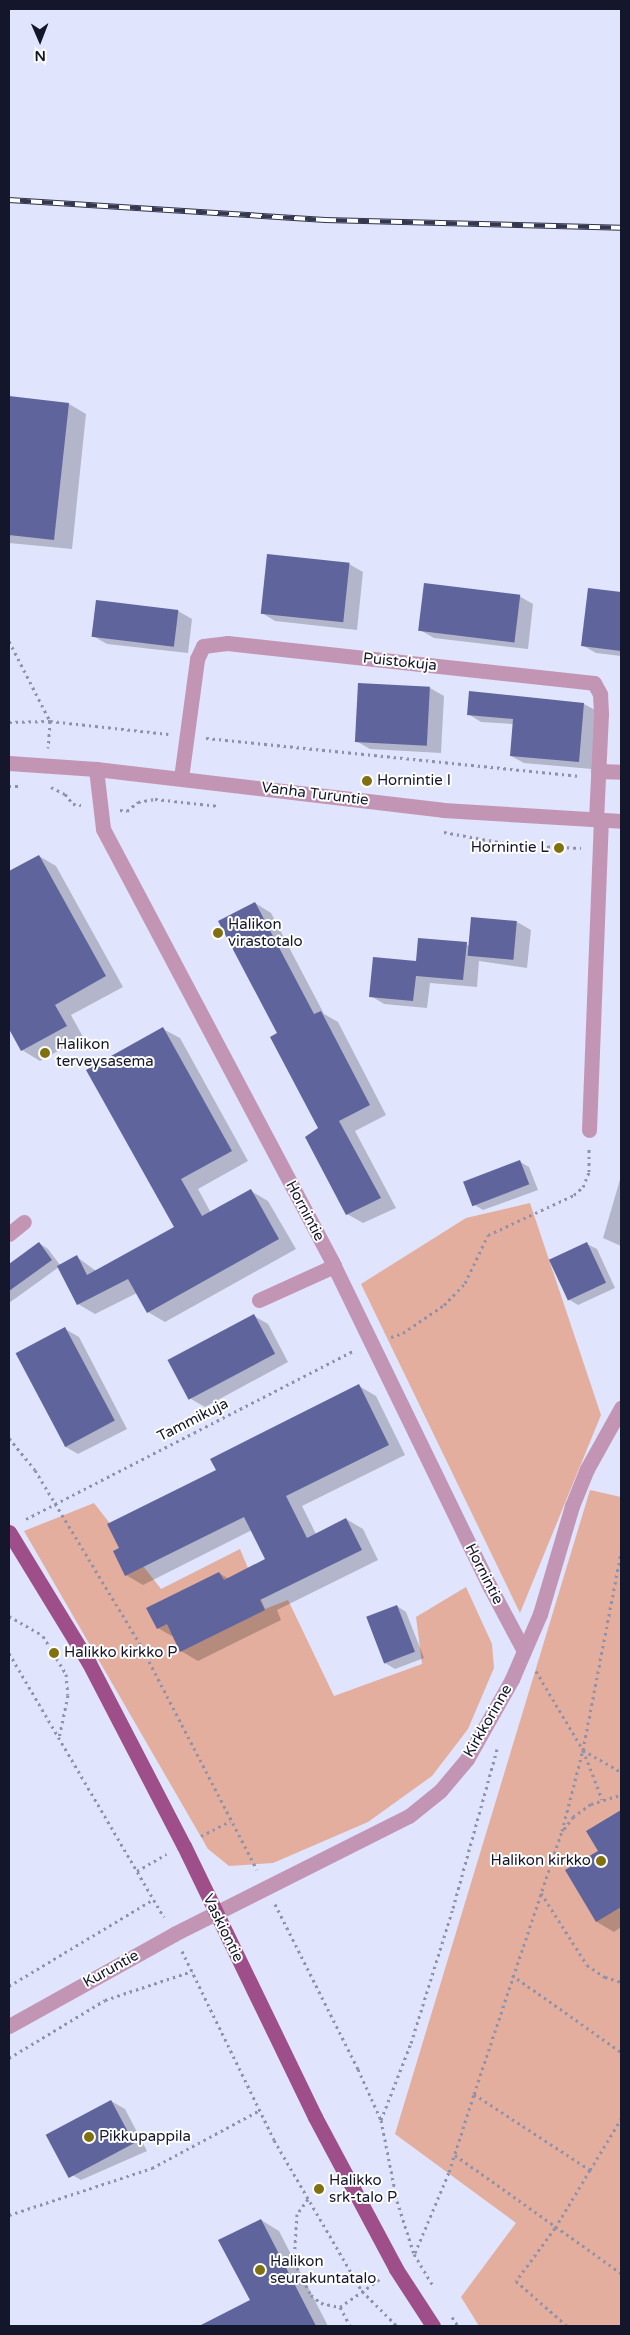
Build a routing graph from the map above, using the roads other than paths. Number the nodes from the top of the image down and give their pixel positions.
1 (9, 763) edge
2 (96, 769) junction
3 (621, 772) edge
4 (598, 774) junction
5 (180, 778) junction
6 (598, 819) junction
7 (621, 821) edge
8 (589, 1130) road end
9 (24, 1222) dead end
10 (9, 1234) edge
11 (334, 1266) junction
12 (260, 1300) dead end
13 (621, 1408) edge
14 (9, 1532) edge
15 (524, 1651) junction
16 (215, 1913) junction
17 (9, 2026) edge
18 (428, 2325) edge

1 - 2 street, Vanha Turuntie
2 - 5 street, Vanha Turuntie
2 - 11 street, Hornintie
3 - 4 street
4 - 5 street, Puistokuja
4 - 6 street, Puistokuja
5 - 6 street, Vanha Turuntie
6 - 7 street, Vanha Turuntie
6 - 8 street, Puistokuja
9 - 10 street
11 - 12 street
11 - 15 street, Hornintie
13 - 15 street, Kirkkorinne
14 - 16 main road, Vaskiontie
15 - 16 street, Kirkkorinne
16 - 17 street, Kuruntie
16 - 18 main road, Vaskiontie

